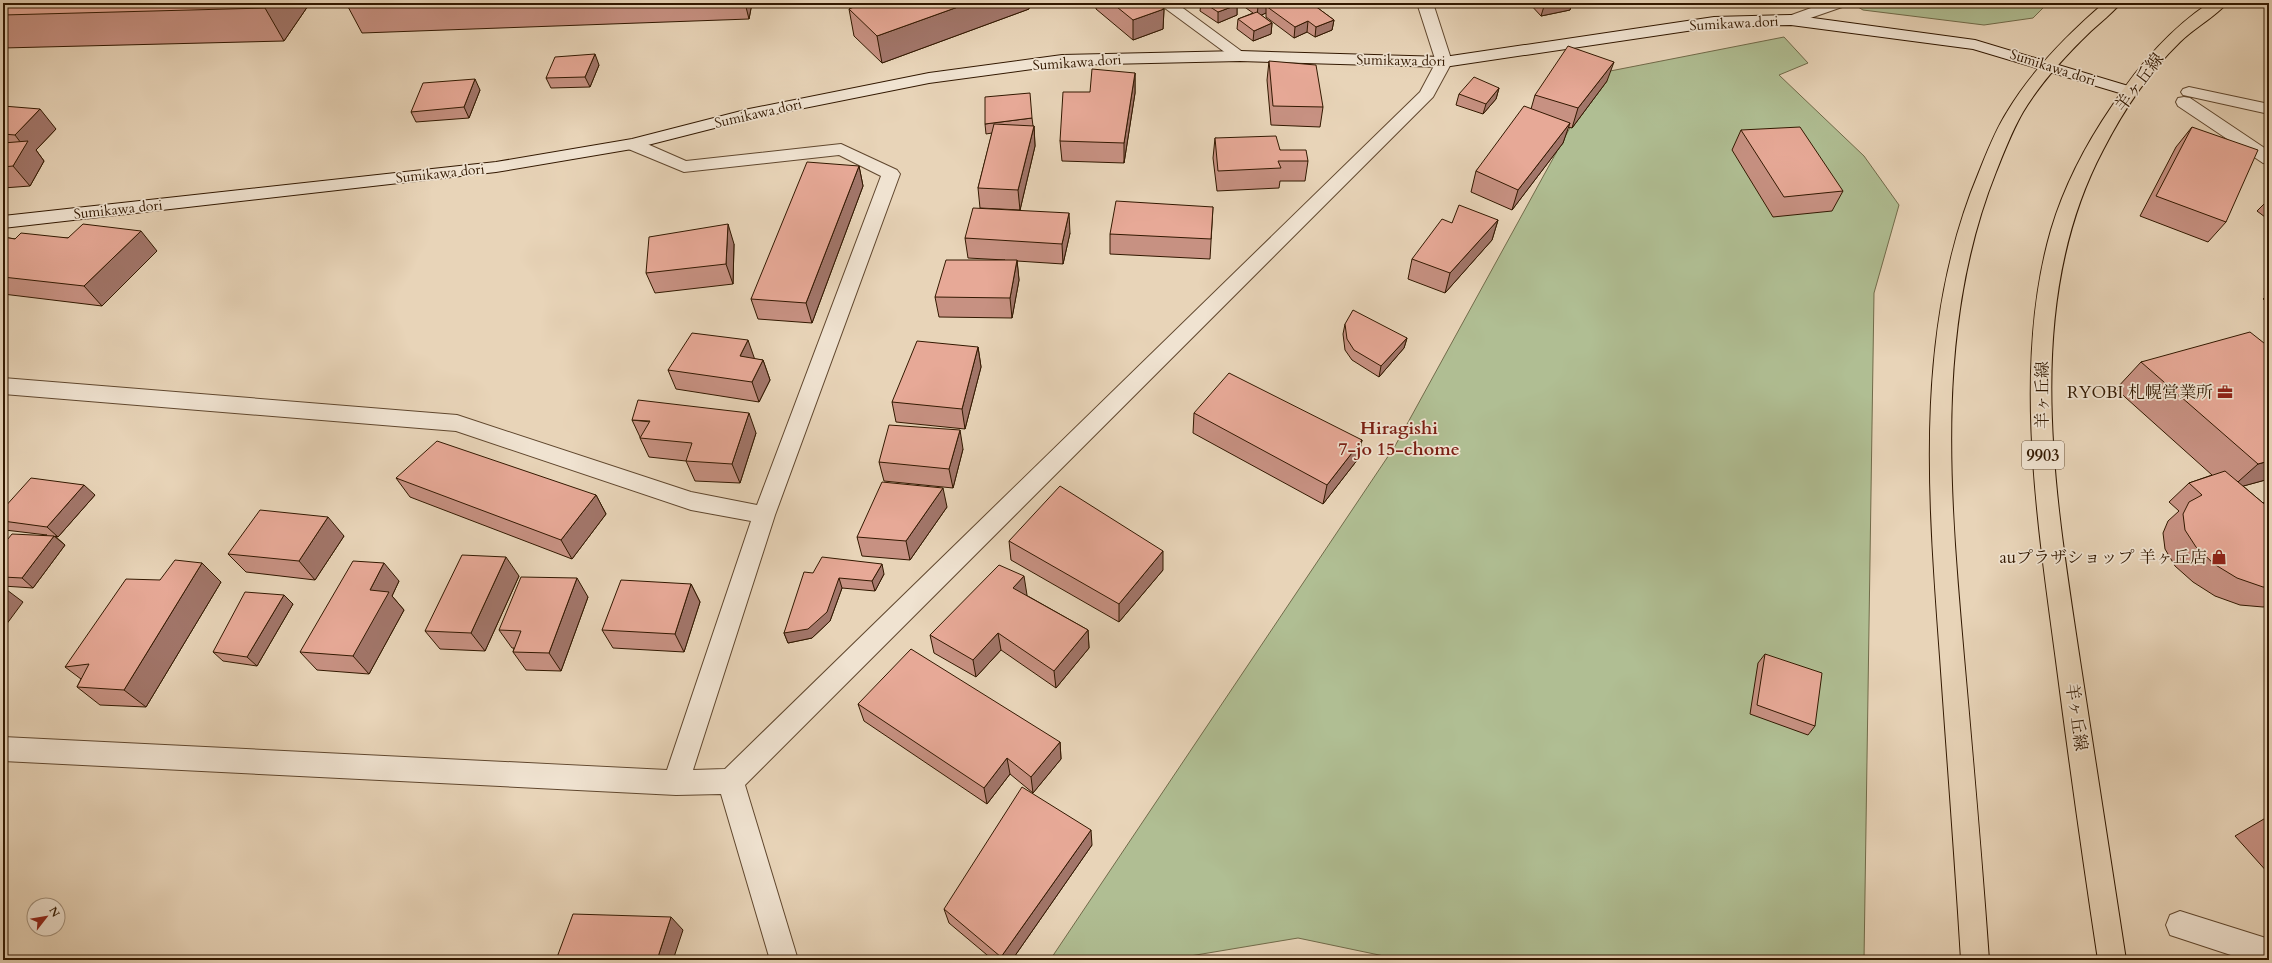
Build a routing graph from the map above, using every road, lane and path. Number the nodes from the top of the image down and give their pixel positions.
1 (1166, 3) edge
2 (1425, 3) edge
3 (1840, 3) edge
4 (2113, 3) edge
5 (2219, 3) edge
6 (1791, 20) junction
7 (1240, 56) junction
8 (1444, 62) junction
9 (2048, 67) junction
10 (2130, 91) junction
11 (2184, 102) dead end
12 (2269, 108) edge
13 (632, 144) junction
14 (2269, 144) edge
15 (2269, 159) edge
16 (3, 222) edge
17 (3, 386) edge
18 (764, 516) junction
19 (3, 749) edge
20 (731, 781) junction
21 (676, 783) junction
22 (2180, 925) dead end
23 (2269, 953) edge
24 (1975, 956) edge
25 (784, 960) edge
26 (2112, 960) edge

1 - 7 street
2 - 8 street
3 - 6 street
4 - 9 main road
5 - 10 main road, 羊ヶ丘線 / 9903
6 - 8 street, Sumikawa dori
6 - 9 street, Sumikawa dori
7 - 8 street, Sumikawa dori
7 - 13 street, Sumikawa dori
8 - 20 street
9 - 10 street, Sumikawa dori
9 - 24 main road
10 - 26 main road, 羊ヶ丘線 / 9903
11 - 15 street
12 - 14 street
13 - 16 street, Sumikawa dori
13 - 18 street
17 - 18 street
18 - 21 street
19 - 21 street
20 - 21 street
20 - 25 street
22 - 23 street

